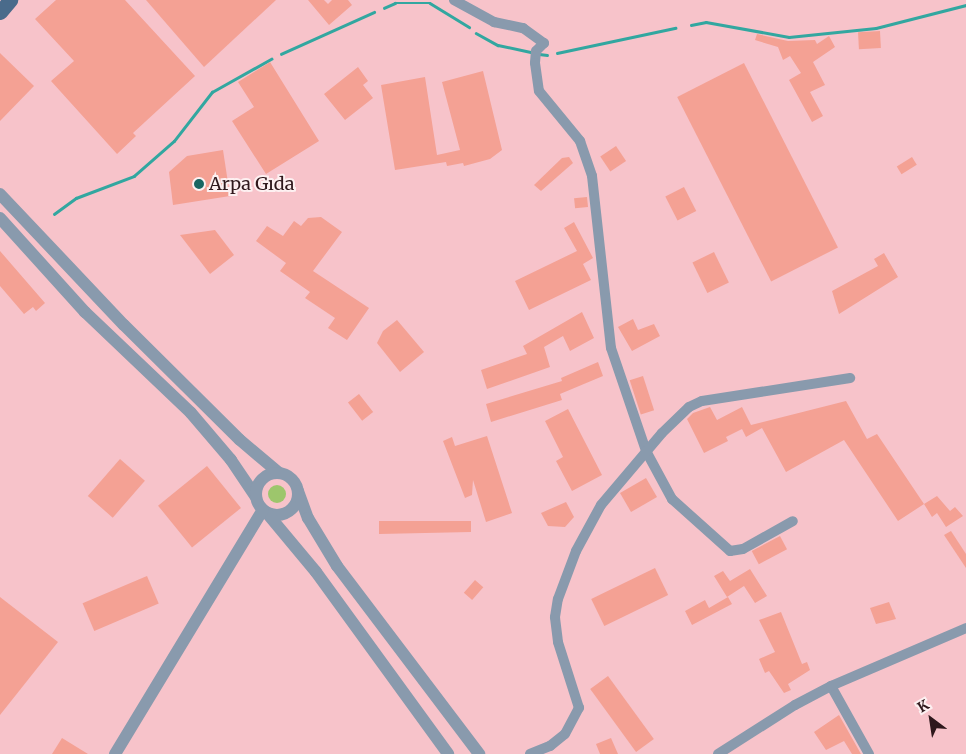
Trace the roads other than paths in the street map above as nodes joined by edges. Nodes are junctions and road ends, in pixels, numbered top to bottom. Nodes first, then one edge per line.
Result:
1 (10, 0) edge
2 (454, 0) edge
3 (0, 12) edge
4 (0, 194) edge
5 (0, 218) edge
6 (850, 378) dead end
7 (646, 451) junction
8 (279, 474) junction
9 (298, 491) junction
10 (256, 497) junction
11 (265, 511) junction
12 (794, 521) dead end
13 (966, 628) edge
14 (831, 686) junction
15 (533, 753) edge
16 (115, 754) edge
17 (448, 754) edge
18 (479, 754) edge
19 (718, 754) edge
20 (869, 754) edge

1 - 3 main road
2 - 7 street
4 - 8 street
5 - 10 street
6 - 7 street
7 - 12 street
7 - 15 street
8 - 9 street
8 - 10 street
9 - 11 street
9 - 18 street
10 - 11 street
11 - 16 street
11 - 17 street
13 - 14 street
14 - 19 street
14 - 20 street

